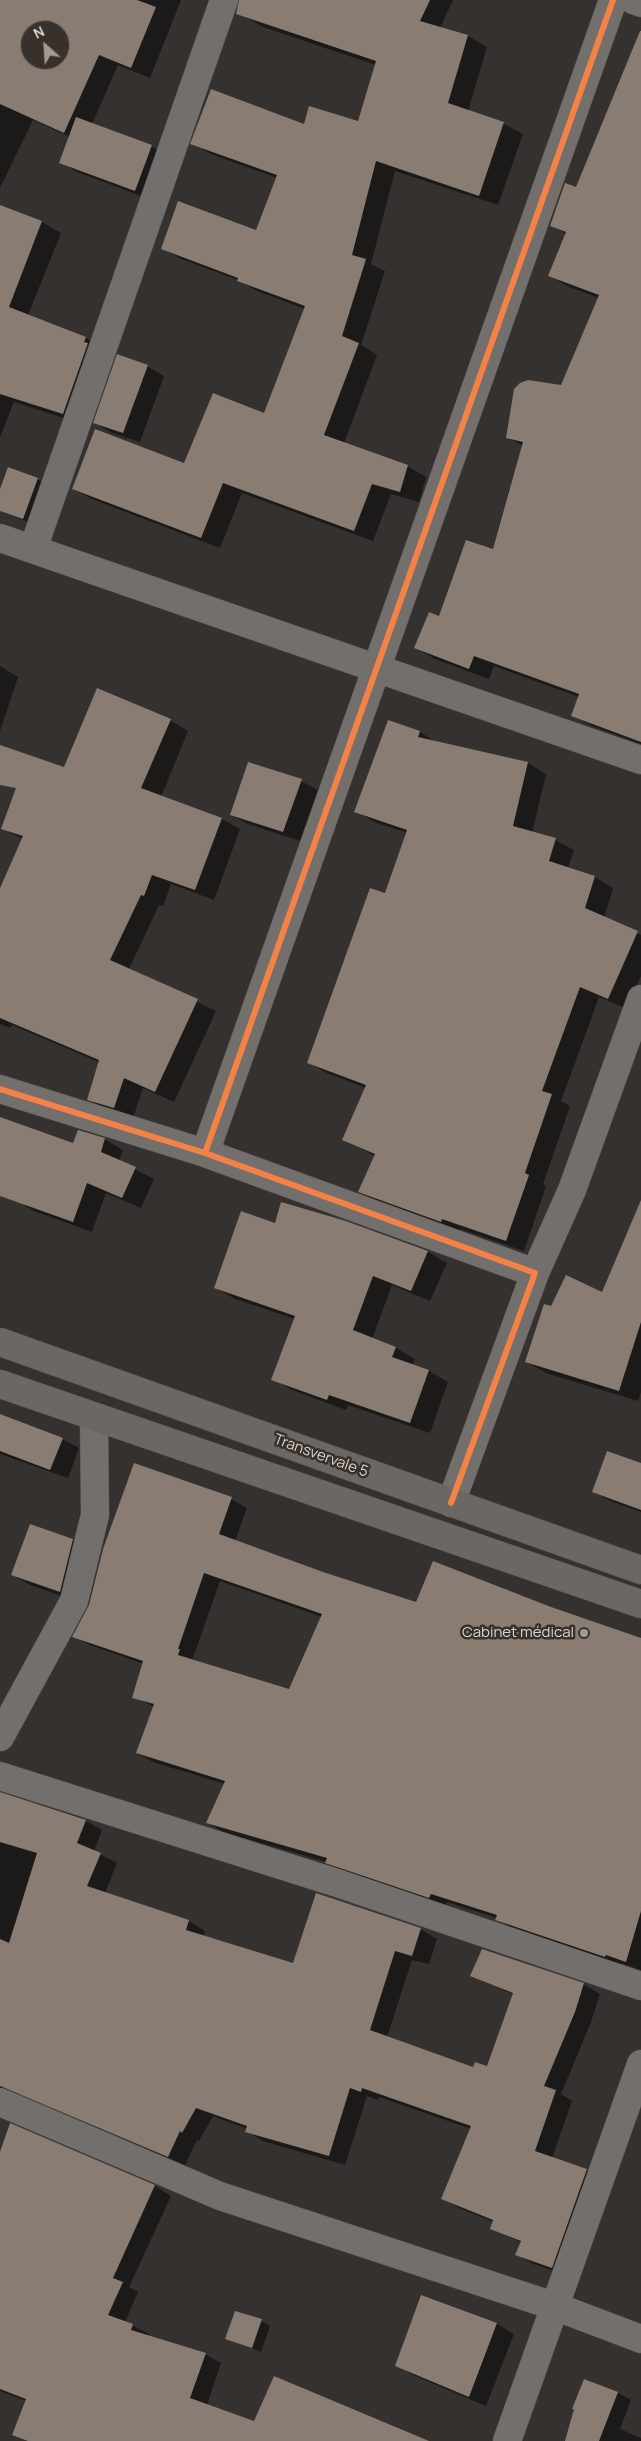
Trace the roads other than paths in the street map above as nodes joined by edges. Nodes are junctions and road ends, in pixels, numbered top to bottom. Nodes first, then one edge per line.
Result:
1 (224, 0) edge
2 (614, 0) edge
3 (633, 0) edge
4 (641, 3) edge
5 (0, 538) edge
6 (32, 549) junction
7 (376, 668) junction
8 (641, 760) edge
9 (641, 999) edge
10 (0, 1089) edge
11 (205, 1152) junction
12 (535, 1273) junction
13 (0, 1342) edge
14 (0, 1384) edge
15 (94, 1417) junction
16 (451, 1502) junction
17 (641, 1570) edge
18 (641, 1604) edge
19 (0, 1737) edge
20 (0, 1776) edge
21 (641, 1986) edge
22 (641, 2064) edge
23 (0, 2102) edge
24 (554, 2306) junction
25 (641, 2339) edge
26 (507, 2441) edge

1 - 6 street
2 - 7 street
3 - 4 street
5 - 6 street
6 - 7 street
7 - 8 street
7 - 11 street
9 - 12 street
10 - 11 street
11 - 12 street
12 - 16 street
13 - 16 main road, Transvervale 5
14 - 15 main road
15 - 18 main road
15 - 19 street
16 - 17 main road, Transvervale 5
20 - 21 street
22 - 24 street
23 - 24 street
24 - 25 street
24 - 26 street

